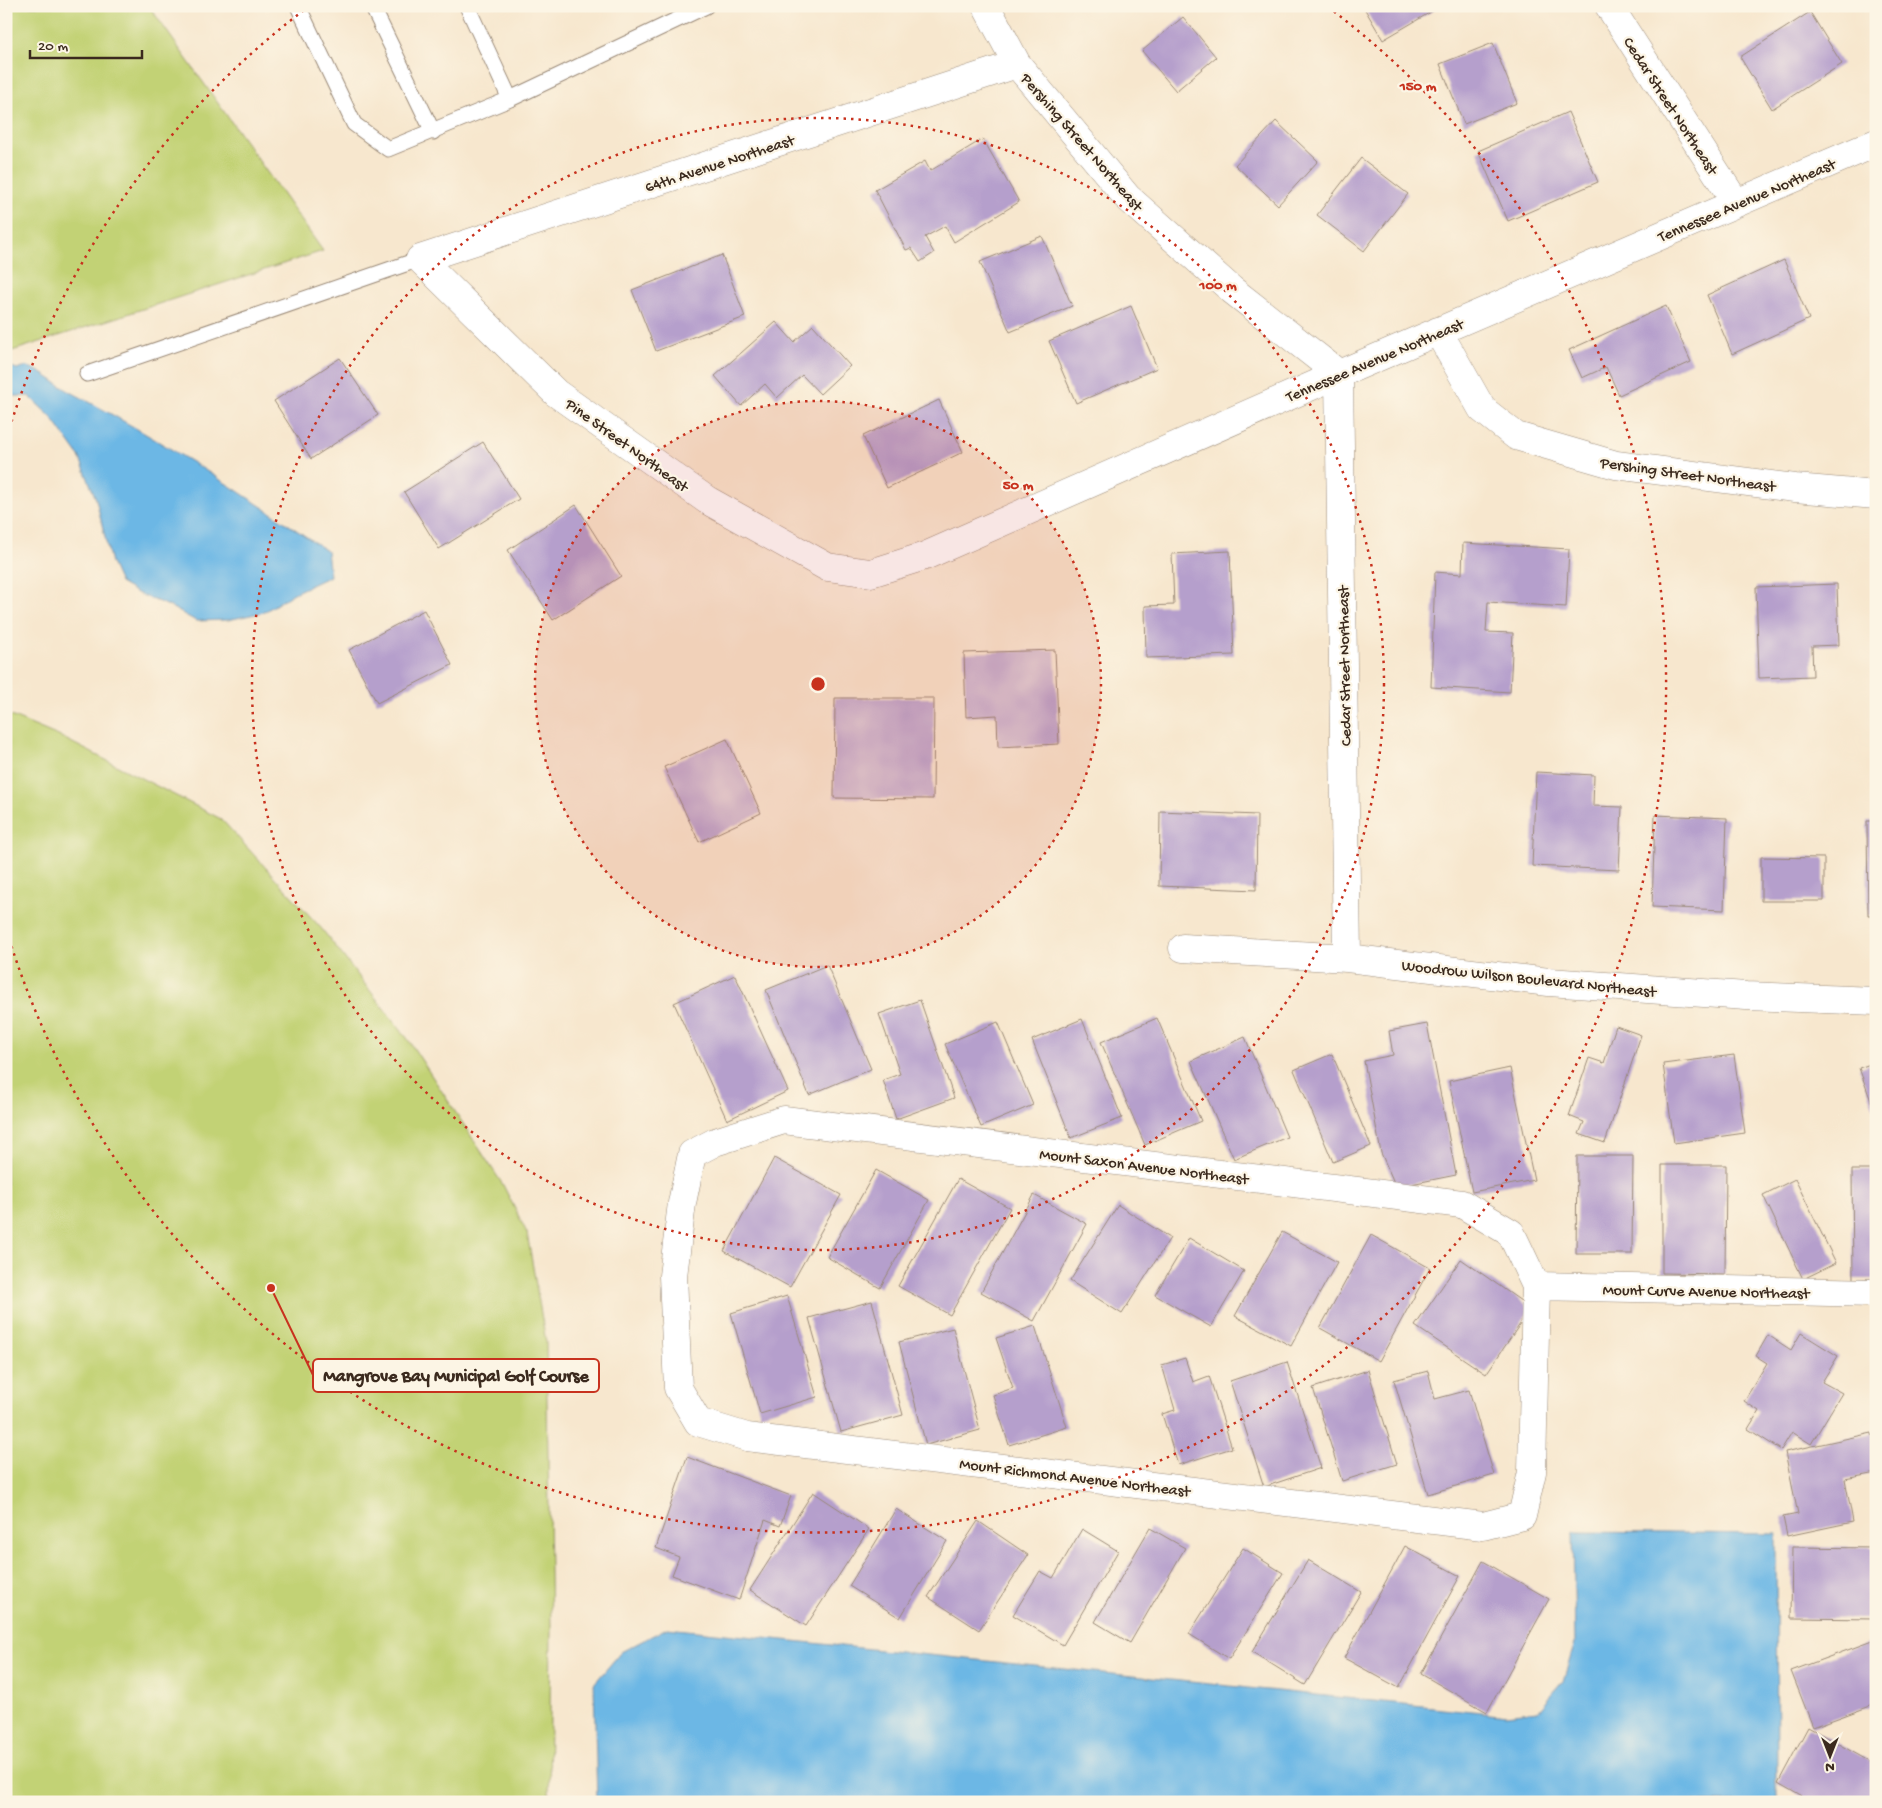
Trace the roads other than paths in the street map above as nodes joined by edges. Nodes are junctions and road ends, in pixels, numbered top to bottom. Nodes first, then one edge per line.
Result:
1 (298, 6) edge
2 (372, 6) edge
3 (467, 6) edge
4 (706, 6) edge
5 (986, 6) edge
6 (1608, 6) edge
7 (1017, 64) junction
8 (510, 99) junction
9 (433, 132) junction
10 (1876, 142) edge
11 (1736, 203) junction
12 (420, 259) junction
13 (1438, 331) junction
14 (87, 374) dead end
15 (1338, 374) junction
16 (1876, 495) edge
17 (871, 573) joint
18 (1182, 948) dead end
19 (1348, 958) junction
20 (1876, 1000) edge
21 (715, 1142) joint
22 (1536, 1286) junction
23 (1876, 1293) edge

1 - 9 lane
2 - 9 lane
3 - 8 lane
4 - 8 lane
5 - 7 street, Pershing Street Northeast
6 - 11 street, Cedar Street Northeast
7 - 12 street, 64th Avenue Northeast
7 - 15 street, Pershing Street Northeast
8 - 9 lane
10 - 11 street, Tennessee Avenue Northeast
11 - 13 street, Tennessee Avenue Northeast
12 - 14 lane
12 - 17 street, Pine Street Northeast
13 - 15 street, Tennessee Avenue Northeast
13 - 16 street, Pershing Street Northeast
15 - 17 street, Tennessee Avenue Northeast
15 - 19 street, Cedar Street Northeast
18 - 19 street, Woodrow Wilson Boulevard Northeast
19 - 20 street, Woodrow Wilson Boulevard Northeast
21 - 22 street, Mount Saxon Avenue Northeast
21 - 22 street, Mount Richmond Avenue Northeast
22 - 23 street, Mount Curve Avenue Northeast

